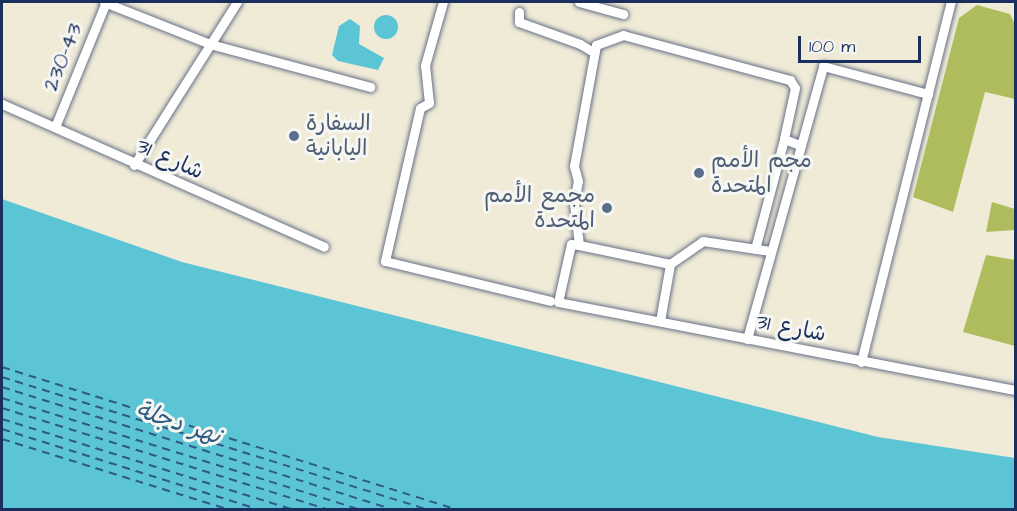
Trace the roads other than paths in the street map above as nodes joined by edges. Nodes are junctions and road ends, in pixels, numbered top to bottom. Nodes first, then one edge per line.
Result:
1 (105, 2) edge
2 (237, 2) edge
3 (443, 2) edge
4 (579, 2) edge
5 (951, 2) edge
6 (519, 12) dead end
7 (623, 14) dead end
8 (210, 44) junction
9 (595, 53) junction
10 (370, 87) dead end
11 (928, 94) junction
12 (2, 104) edge
13 (55, 127) junction
14 (784, 139) junction
15 (800, 145) junction
16 (134, 165) junction
17 (579, 245) junction
18 (324, 247) dead end
19 (755, 249) junction
20 (770, 252) junction
21 (670, 264) junction
22 (554, 302) junction
23 (660, 321) junction
24 (747, 339) junction
25 (861, 362) junction
26 (1016, 390) edge

1 - 8 street
1 - 13 street, 230-43
2 - 8 street
3 - 22 street, شارع 31
4 - 7 street
5 - 11 street
6 - 9 street
8 - 10 street
8 - 16 street
9 - 14 street
9 - 17 street
11 - 15 street
11 - 25 street
12 - 13 street, شارع 31
13 - 16 street, شارع 31
14 - 15 street
14 - 19 street
15 - 20 street
16 - 18 street, شارع 31
17 - 21 street
17 - 22 street
19 - 20 street
19 - 21 street
20 - 24 street
21 - 23 street
22 - 23 street, شارع 31
23 - 24 street, شارع 31
24 - 25 street, شارع 31
25 - 26 street, شارع 31

